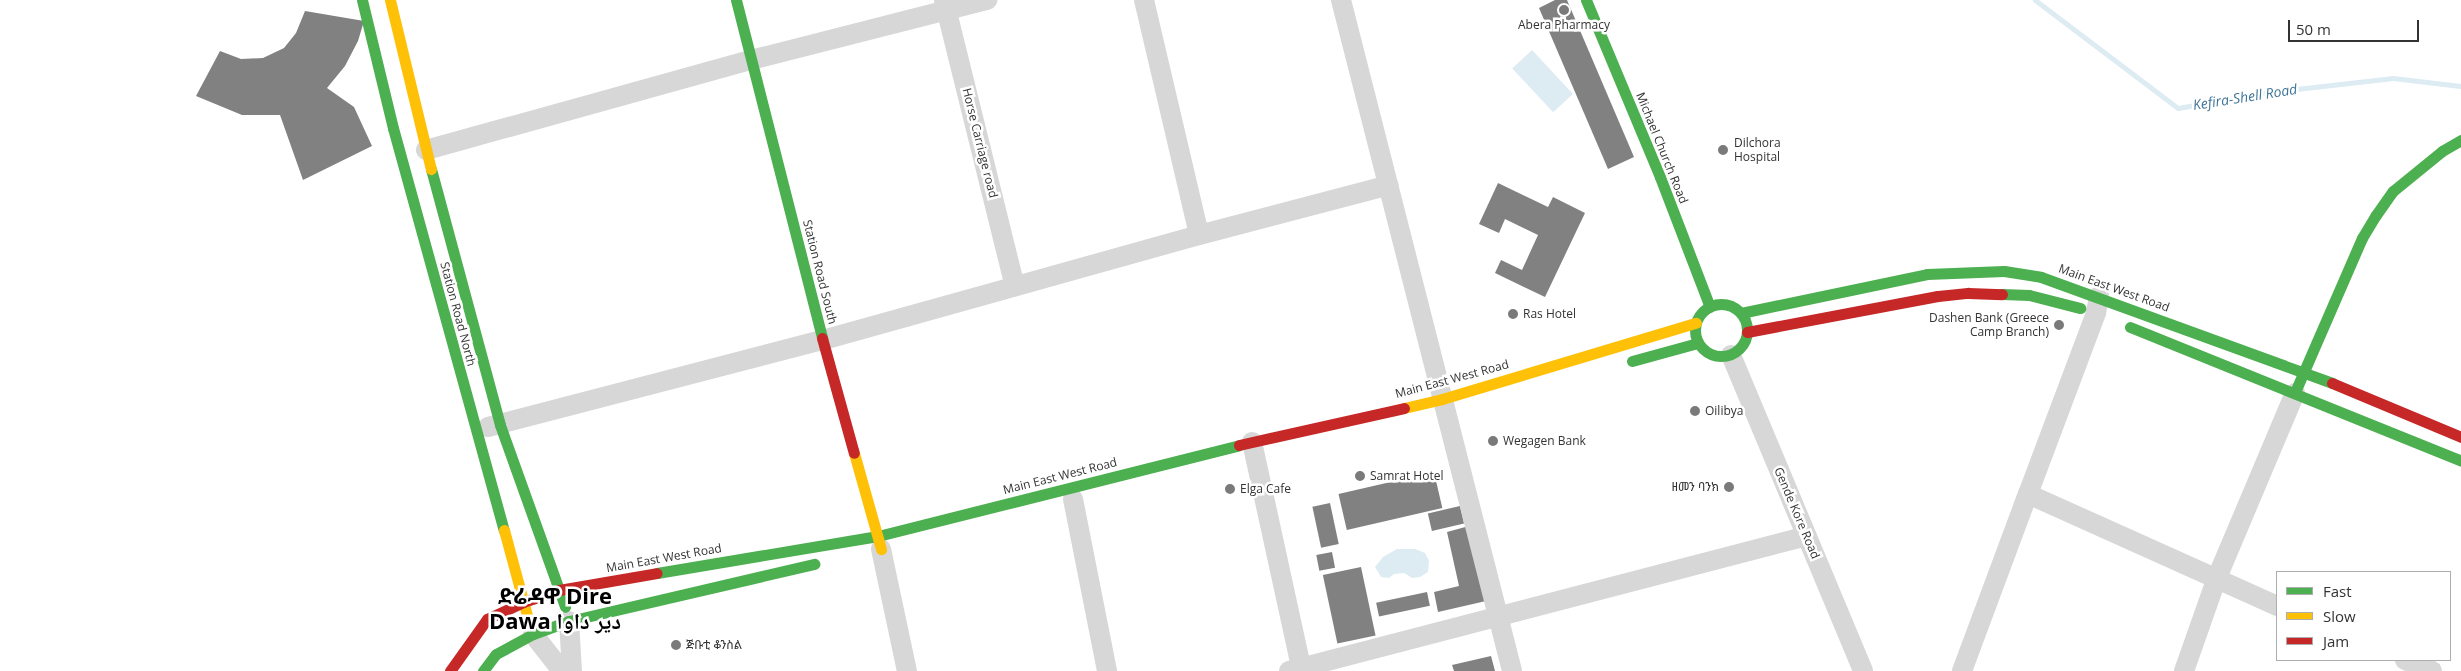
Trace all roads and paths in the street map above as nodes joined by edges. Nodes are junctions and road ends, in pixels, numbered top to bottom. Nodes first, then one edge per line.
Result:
1 (362, 0) edge
2 (390, 0) edge
3 (736, 0) edge
4 (987, 0) edge
5 (1144, 0) edge
6 (1341, 0) edge
7 (1586, 0) edge
8 (946, 6) edge
9 (751, 60) junction
10 (2461, 140) edge
11 (426, 150) junction
12 (1388, 186) junction
13 (1199, 234) junction
14 (1015, 286) junction
15 (1831, 294) junction
16 (1710, 307) junction
17 (2100, 308) junction
18 (1741, 313) junction
19 (1834, 315) junction
20 (1696, 323) junction
21 (2122, 324) dead end
22 (1747, 332) junction
23 (2201, 334) junction
24 (823, 340) junction
25 (1698, 343) junction
26 (2194, 353) junction
27 (1731, 355) junction
28 (1623, 363) dead end
29 (2304, 371) junction
30 (2295, 394) junction
31 (1447, 406) junction
32 (500, 425) junction
33 (1379, 426) dead end
34 (476, 430) junction
35 (2461, 437) edge
36 (1255, 452) junction
37 (2461, 461) edge
38 (1121, 487) dead end
39 (2028, 494) junction
40 (1073, 499) junction
41 (1015, 514) dead end
42 (1808, 536) junction
43 (881, 546) junction
44 (825, 562) dead end
45 (2216, 580) junction
46 (559, 590) junction
47 (523, 602) junction
48 (2276, 606) edge
49 (1498, 616) junction
50 (569, 621) junction
51 (533, 634) junction
52 (2407, 661) edge
53 (1297, 670) edge
54 (450, 671) edge
55 (483, 671) edge
56 (562, 671) edge
57 (572, 671) edge
58 (907, 671) edge
59 (1107, 671) edge
60 (1512, 671) edge
61 (1863, 671) edge
62 (1962, 671) edge
63 (2184, 671) edge
64 (2432, 671) edge

1 - 34 main road, Station Road North
2 - 11 main road, Station Road North
3 - 9 main road, Station Road South
4 - 8 street
5 - 13 street
6 - 12 street
7 - 16 main road, Michael Church Road
8 - 9 street
8 - 14 street, Horse Carriage road
9 - 11 street
9 - 24 main road, Station Road South
10 - 29 main road
11 - 32 main road, Station Road North
12 - 13 street
12 - 31 street
13 - 14 street
14 - 24 street
15 - 17 main road, Main East West Road
15 - 18 main road, Main East West Road
15 - 19 main road
16 - 18 main road
16 - 20 main road
17 - 19 main road, Main East West Road
17 - 23 main road, Main East West Road
17 - 39 street
18 - 22 main road
19 - 22 main road, Main East West Road
20 - 25 main road
20 - 31 main road, Main East West Road
21 - 26 main road
22 - 27 main road
23 - 26 main road
23 - 29 main road, Main East West Road
24 - 32 street
24 - 43 main road, Station Road South
25 - 27 main road
25 - 28 main road
26 - 30 main road
27 - 42 street, Gende Kore Road
29 - 30 main road
29 - 35 main road, Main East West Road
30 - 37 main road
30 - 45 street
31 - 33 main road, Main East West Road
31 - 36 main road, Main East West Road
31 - 49 street
32 - 34 street
32 - 46 main road, Station Road North
34 - 47 main road, Station Road North
36 - 43 main road, Main East West Road
36 - 53 street
38 - 40 main road, Main East West Road
39 - 45 street
39 - 62 street
40 - 41 main road, Main East West Road
40 - 59 street
42 - 49 street
42 - 61 street, Gende Kore Road
43 - 46 main road, Main East West Road
43 - 58 street
44 - 50 main road
45 - 48 street
45 - 63 street
46 - 47 main road, Main East West Road
46 - 50 main road, Station Road North
47 - 51 main road, Station Road North
47 - 54 main road, Main East West Road
49 - 53 street
49 - 60 street
50 - 51 main road
50 - 57 street
51 - 55 main road
51 - 56 street
52 - 64 street

